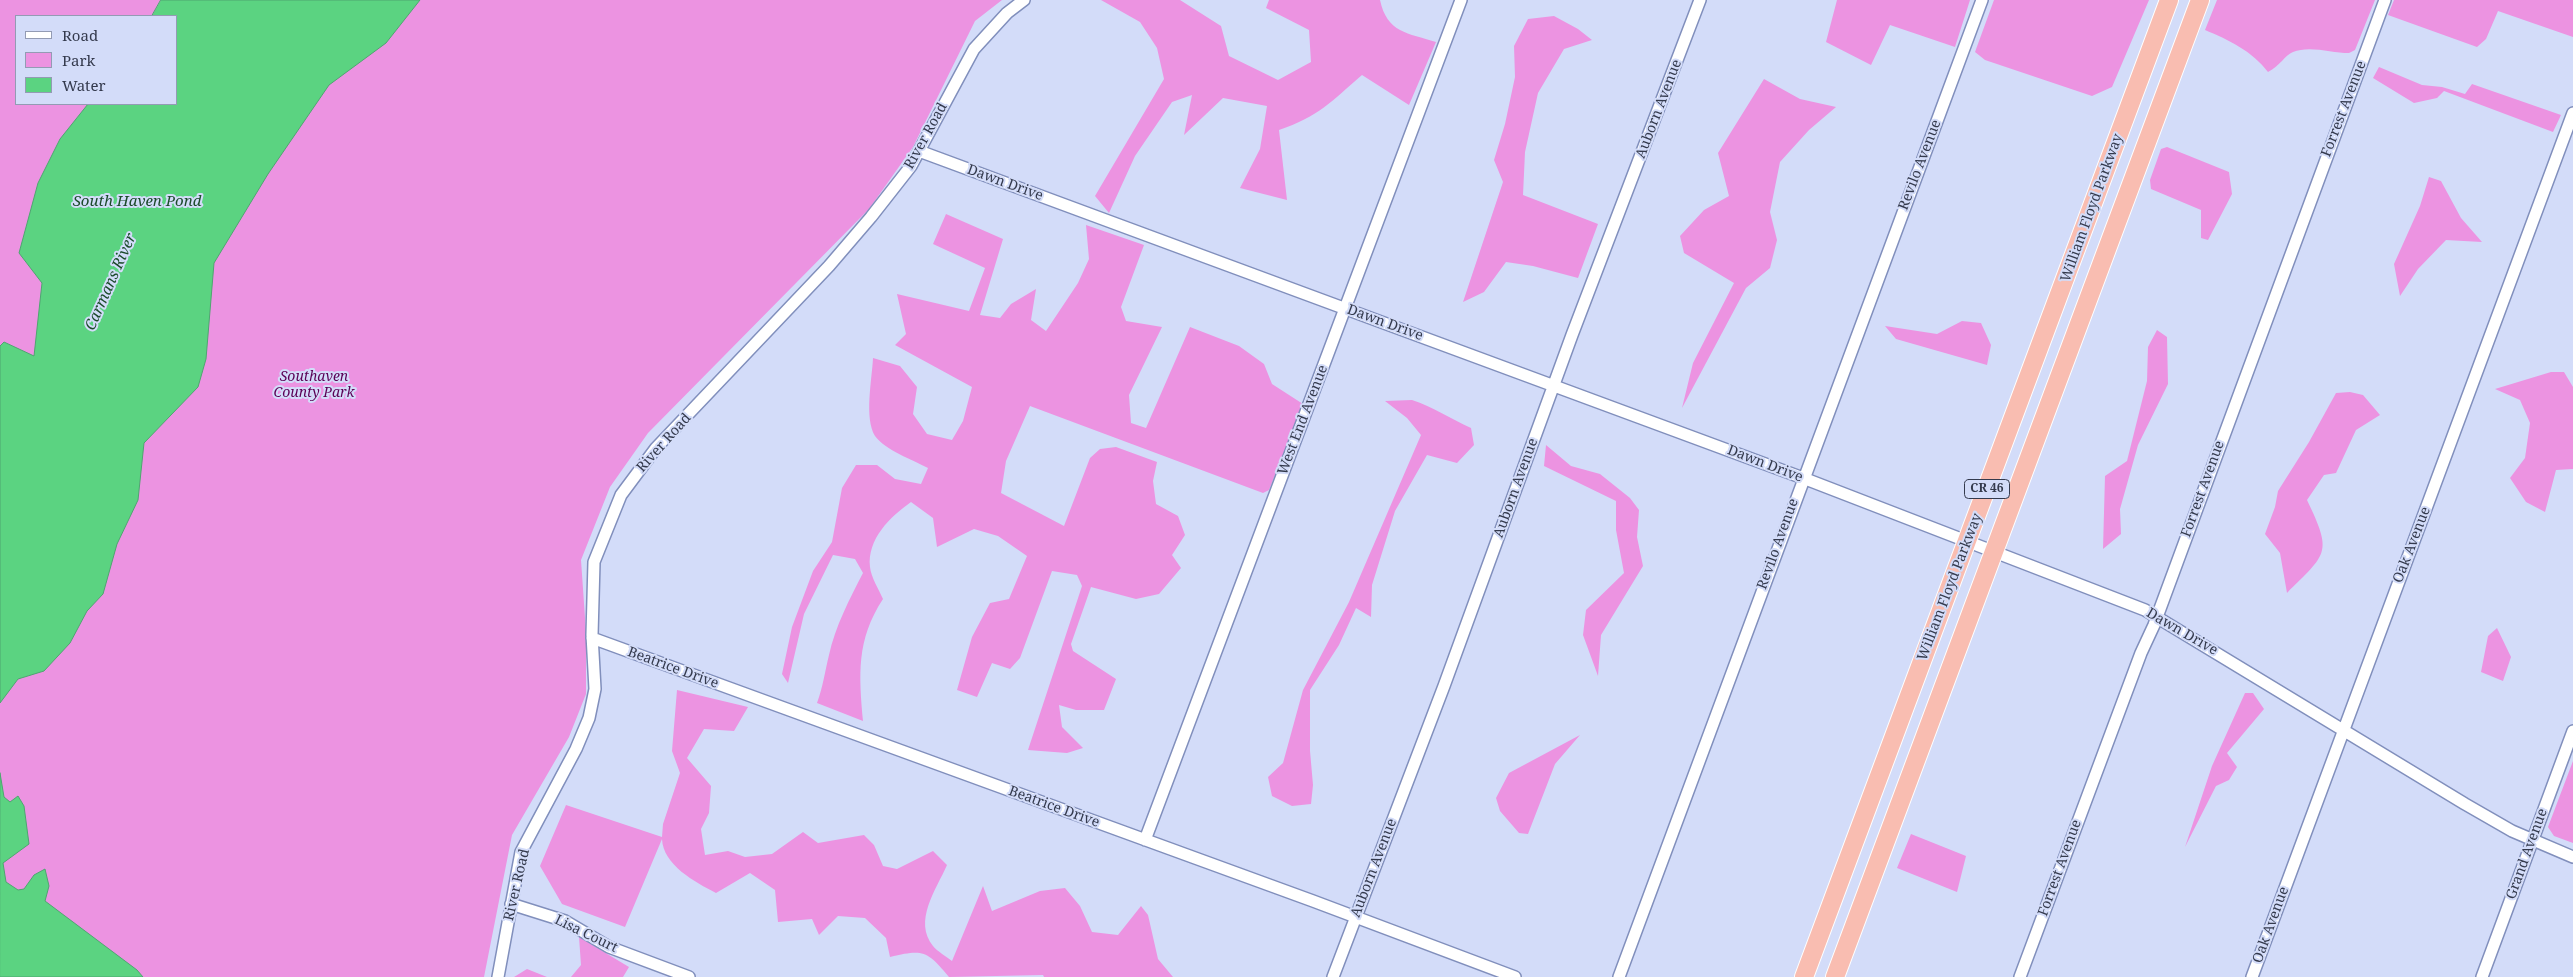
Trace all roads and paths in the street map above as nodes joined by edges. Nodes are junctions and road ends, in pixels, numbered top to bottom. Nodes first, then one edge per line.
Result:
1 (1024, 0) edge
2 (1461, 0) edge
3 (1700, 0) edge
4 (1982, 0) edge
5 (2169, 0) edge
6 (2200, 0) edge
7 (2385, 0) edge
8 (2573, 113) edge
9 (919, 151) junction
10 (1346, 308) junction
11 (1554, 385) junction
12 (1802, 478) junction
13 (1966, 543) junction
14 (1994, 553) junction
15 (2156, 615) junction
16 (592, 638) junction
17 (2346, 730) junction
18 (2573, 731) edge
19 (1145, 840) junction
20 (2533, 840) junction
21 (2573, 858) edge
22 (511, 904) junction
23 (1355, 917) junction
24 (498, 977) edge
25 (689, 977) edge
26 (1333, 977) edge
27 (1514, 977) edge
28 (1619, 977) edge
29 (1804, 977) edge
30 (1836, 977) edge
31 (2020, 977) edge
32 (2252, 977) edge
33 (2482, 977) edge

1 - 9 street, River Road
2 - 10 street, West End Avenue
3 - 11 street, Auborn Avenue
4 - 12 street, Revilo Avenue
5 - 13 highway, William Floyd Parkway / CR 46
6 - 14 highway, William Floyd Parkway / CR 46
7 - 15 street, Forrest Avenue
8 - 17 street, Oak Avenue
9 - 10 street, Dawn Drive
9 - 16 street, River Road
10 - 11 street, Dawn Drive
10 - 19 street, West End Avenue
11 - 12 street, Dawn Drive
11 - 23 street, Auborn Avenue
12 - 13 street, Dawn Drive
12 - 28 street, Revilo Avenue
13 - 14 street, Dawn Drive
13 - 29 highway, William Floyd Parkway / CR 46
14 - 15 street, Dawn Drive
14 - 30 highway, William Floyd Parkway / CR 46
15 - 17 street, Dawn Drive
15 - 31 street, Forrest Avenue
16 - 19 street, Beatrice Drive
16 - 22 street, River Road
17 - 20 street, Dawn Drive
17 - 32 street, Oak Avenue
18 - 20 street, Grand Avenue
19 - 23 street, Beatrice Drive
20 - 21 street, Dawn Drive
20 - 33 street, Grand Avenue
22 - 24 street, River Road
22 - 25 street, Lisa Court
23 - 26 street, Auborn Avenue
23 - 27 street, Beatrice Drive

